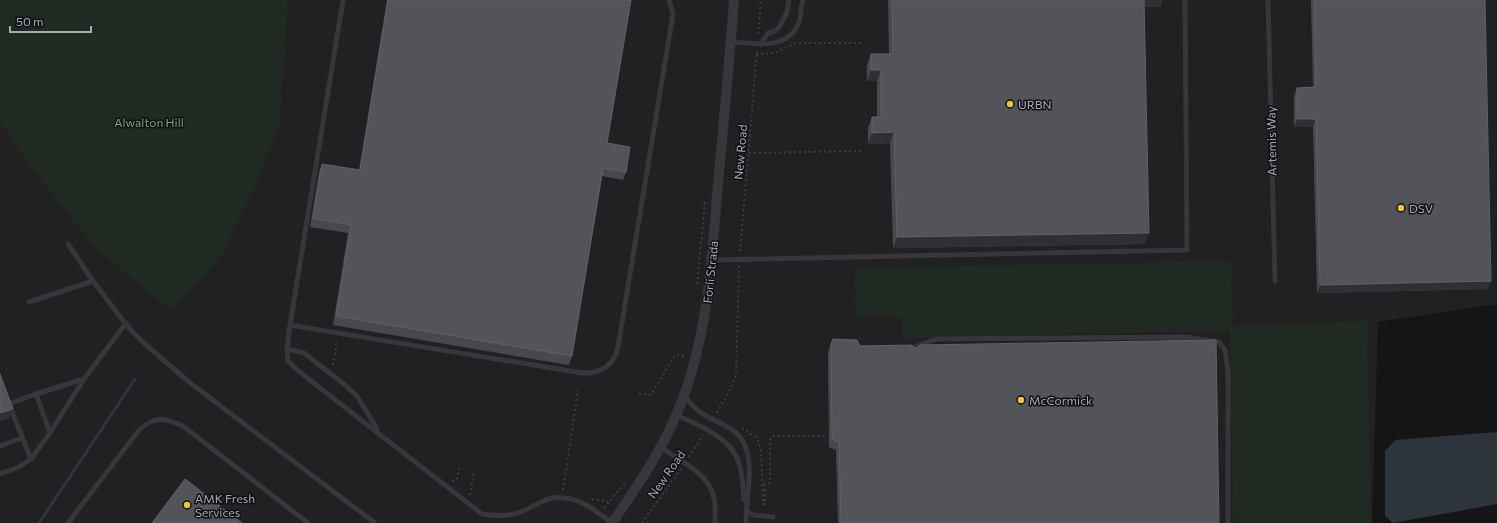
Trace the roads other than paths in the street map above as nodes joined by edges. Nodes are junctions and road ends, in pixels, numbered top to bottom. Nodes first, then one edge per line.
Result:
1 (343, 0) edge
2 (669, 0) edge
3 (734, 0) edge
4 (789, 0) edge
5 (804, 0) edge
6 (1185, 0) edge
7 (1268, 0) edge
8 (730, 42) junction
9 (761, 44) junction
10 (68, 244) dead end
11 (712, 260) junction
12 (93, 281) junction
13 (1275, 281) dead end
14 (29, 302) dead end
15 (126, 324) junction
16 (290, 325) junction
17 (287, 349) junction
18 (913, 353) edge
19 (84, 380) junction
20 (36, 394) junction
21 (684, 395) junction
22 (676, 415) junction
23 (50, 433) junction
24 (377, 433) junction
25 (22, 438) junction
26 (0, 446) edge
27 (660, 446) junction
28 (31, 459) junction
29 (0, 474) edge
30 (746, 511) junction
31 (535, 514) dead end
32 (773, 517) dead end
33 (500, 522) dead end
34 (68, 523) edge
35 (308, 523) edge
36 (375, 523) edge
37 (612, 523) edge
38 (715, 523) edge
39 (746, 523) edge
40 (1228, 523) edge

1 - 16 lane
2 - 16 lane
3 - 8 street, Forli Strada
4 - 9 lane
5 - 9 lane
6 - 11 lane
7 - 13 lane, Artemis Way
8 - 9 lane
8 - 11 street, Forli Strada
10 - 12 lane
11 - 21 street, Forli Strada
12 - 14 lane
12 - 15 lane
15 - 19 lane
15 - 36 lane
16 - 17 lane
17 - 24 lane
17 - 24 lane
18 - 40 lane
19 - 20 lane
19 - 23 lane
20 - 23 lane
20 - 25 lane
21 - 22 street, Forli Strada
21 - 30 lane
22 - 27 street, Forli Strada
22 - 30 lane
23 - 28 lane
24 - 33 lane
25 - 26 lane
25 - 28 lane
27 - 37 street, Forli Strada
27 - 38 lane
28 - 29 lane
30 - 32 lane
30 - 39 lane
31 - 37 lane
34 - 35 lane

